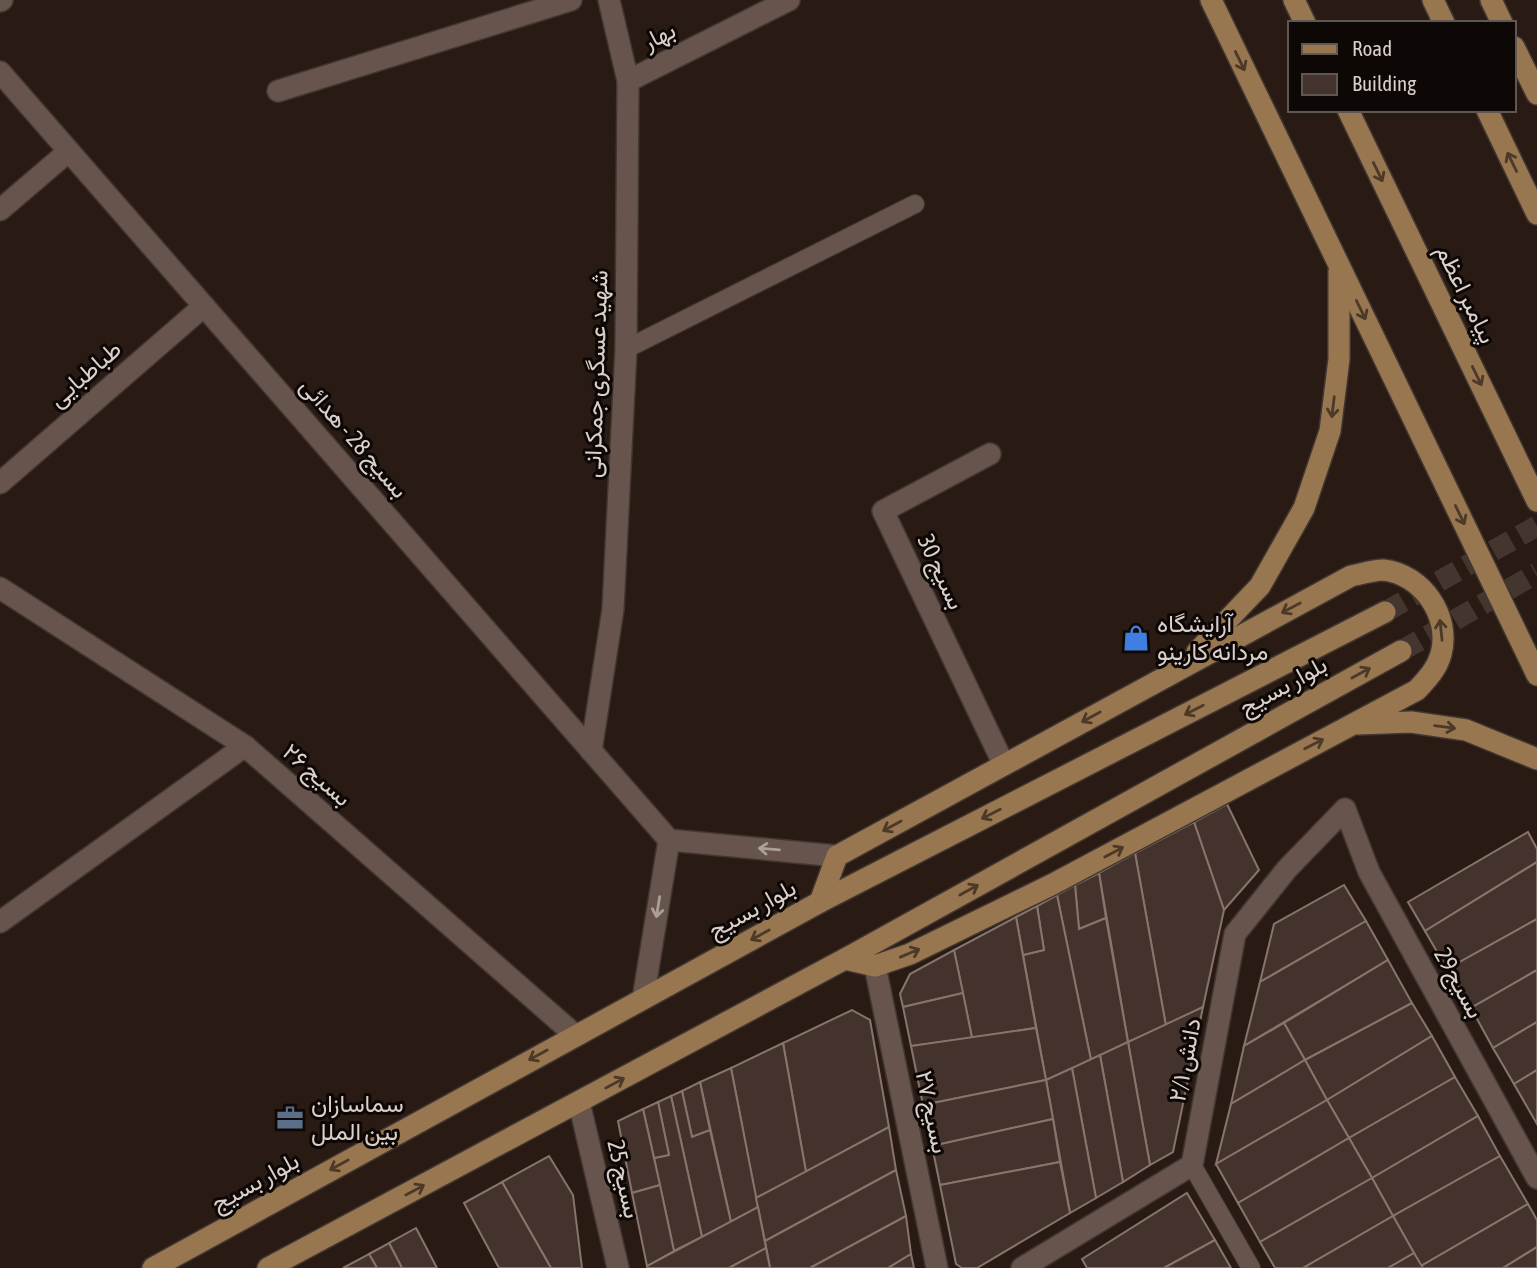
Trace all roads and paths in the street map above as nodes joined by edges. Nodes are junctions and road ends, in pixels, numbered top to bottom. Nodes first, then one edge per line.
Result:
1 (571, 0) edge
2 (609, 0) edge
3 (789, 0) edge
4 (1211, 0) edge
5 (1294, 0) edge
6 (1433, 0) edge
7 (1492, 0) edge
8 (1305, 21) edge
9 (1443, 21) edge
10 (1502, 21) edge
11 (1516, 51) edge
12 (0, 72) edge
13 (628, 81) junction
14 (278, 91) dead end
15 (1537, 94) edge
16 (1349, 112) edge
17 (1488, 112) edge
18 (69, 151) junction
19 (915, 204) dead end
20 (0, 210) edge
21 (1537, 214) edge
22 (1339, 265) junction
23 (204, 306) junction
24 (626, 349) junction
25 (990, 454) dead end
26 (0, 483) edge
27 (1537, 501) edge
28 (0, 588) edge
29 (1385, 612) tunnel mouth
30 (1401, 651) tunnel mouth
31 (1184, 667) junction
32 (1537, 675) edge
33 (1353, 724) junction
34 (245, 746) junction
35 (591, 751) junction
36 (1537, 759) edge
37 (1004, 765) junction
38 (1345, 809) joint
39 (668, 840) junction
40 (837, 856) junction
41 (820, 902) junction
42 (0, 922) edge
43 (845, 959) junction
44 (876, 966) junction
45 (643, 999) junction
46 (575, 1035) junction
47 (579, 1102) junction
48 (1192, 1166) junction
49 (1537, 1178) edge
50 (153, 1268) edge
51 (268, 1268) edge
52 (618, 1268) edge
53 (937, 1268) edge
54 (1022, 1268) edge
55 (1251, 1268) edge

1 - 14 street
2 - 13 street, شهید عسگری جمکرانی
3 - 13 street, بهار
4 -> 22 main road
5 - 8 main road
6 - 9 main road
7 - 10 main road
11 - 15 main road
12 - 18 street, بسیج 28 - هدائی
13 - 24 street, شهید عسگری جمکرانی
16 -> 27 main road, پیامبر اعظم
21 -> 17 main road
18 - 20 street
18 - 23 street, بسیج 28 - هدائی
19 - 24 lane
22 -> 31 main road
22 -> 32 main road
23 - 26 street, طباطبایی
23 - 35 street, بسیج 28 - هدائی
24 - 35 street, شهید عسگری جمکرانی
25 - 37 street, بسیج 30
28 - 34 street, بسیج ۲۶
29 -> 41 main road, بلوار بسیج
43 -> 30 main road, بلوار بسیج
33 -> 31 main road
31 -> 37 main road
33 -> 36 main road
44 -> 33 main road
34 - 42 street
34 - 46 street, بسیج ۲۶
35 - 39 street, بسیج 28 - هدائی
37 -> 40 main road
38 - 48 street, دانش ۲/۱
38 - 49 street, بسیج29
40 -> 39 street
39 -> 45 street
40 - 41 main road
41 -> 45 main road, بلوار بسیج
43 - 44 main road
47 -> 43 main road, بلوار بسیج
44 - 53 street, بسیج ۲۷
45 - 46 main road, بلوار بسیج
46 -> 50 main road, بلوار بسیج
51 -> 47 main road, بلوار بسیج
47 - 52 street, بسیج 25
48 - 54 street
48 - 55 lane

